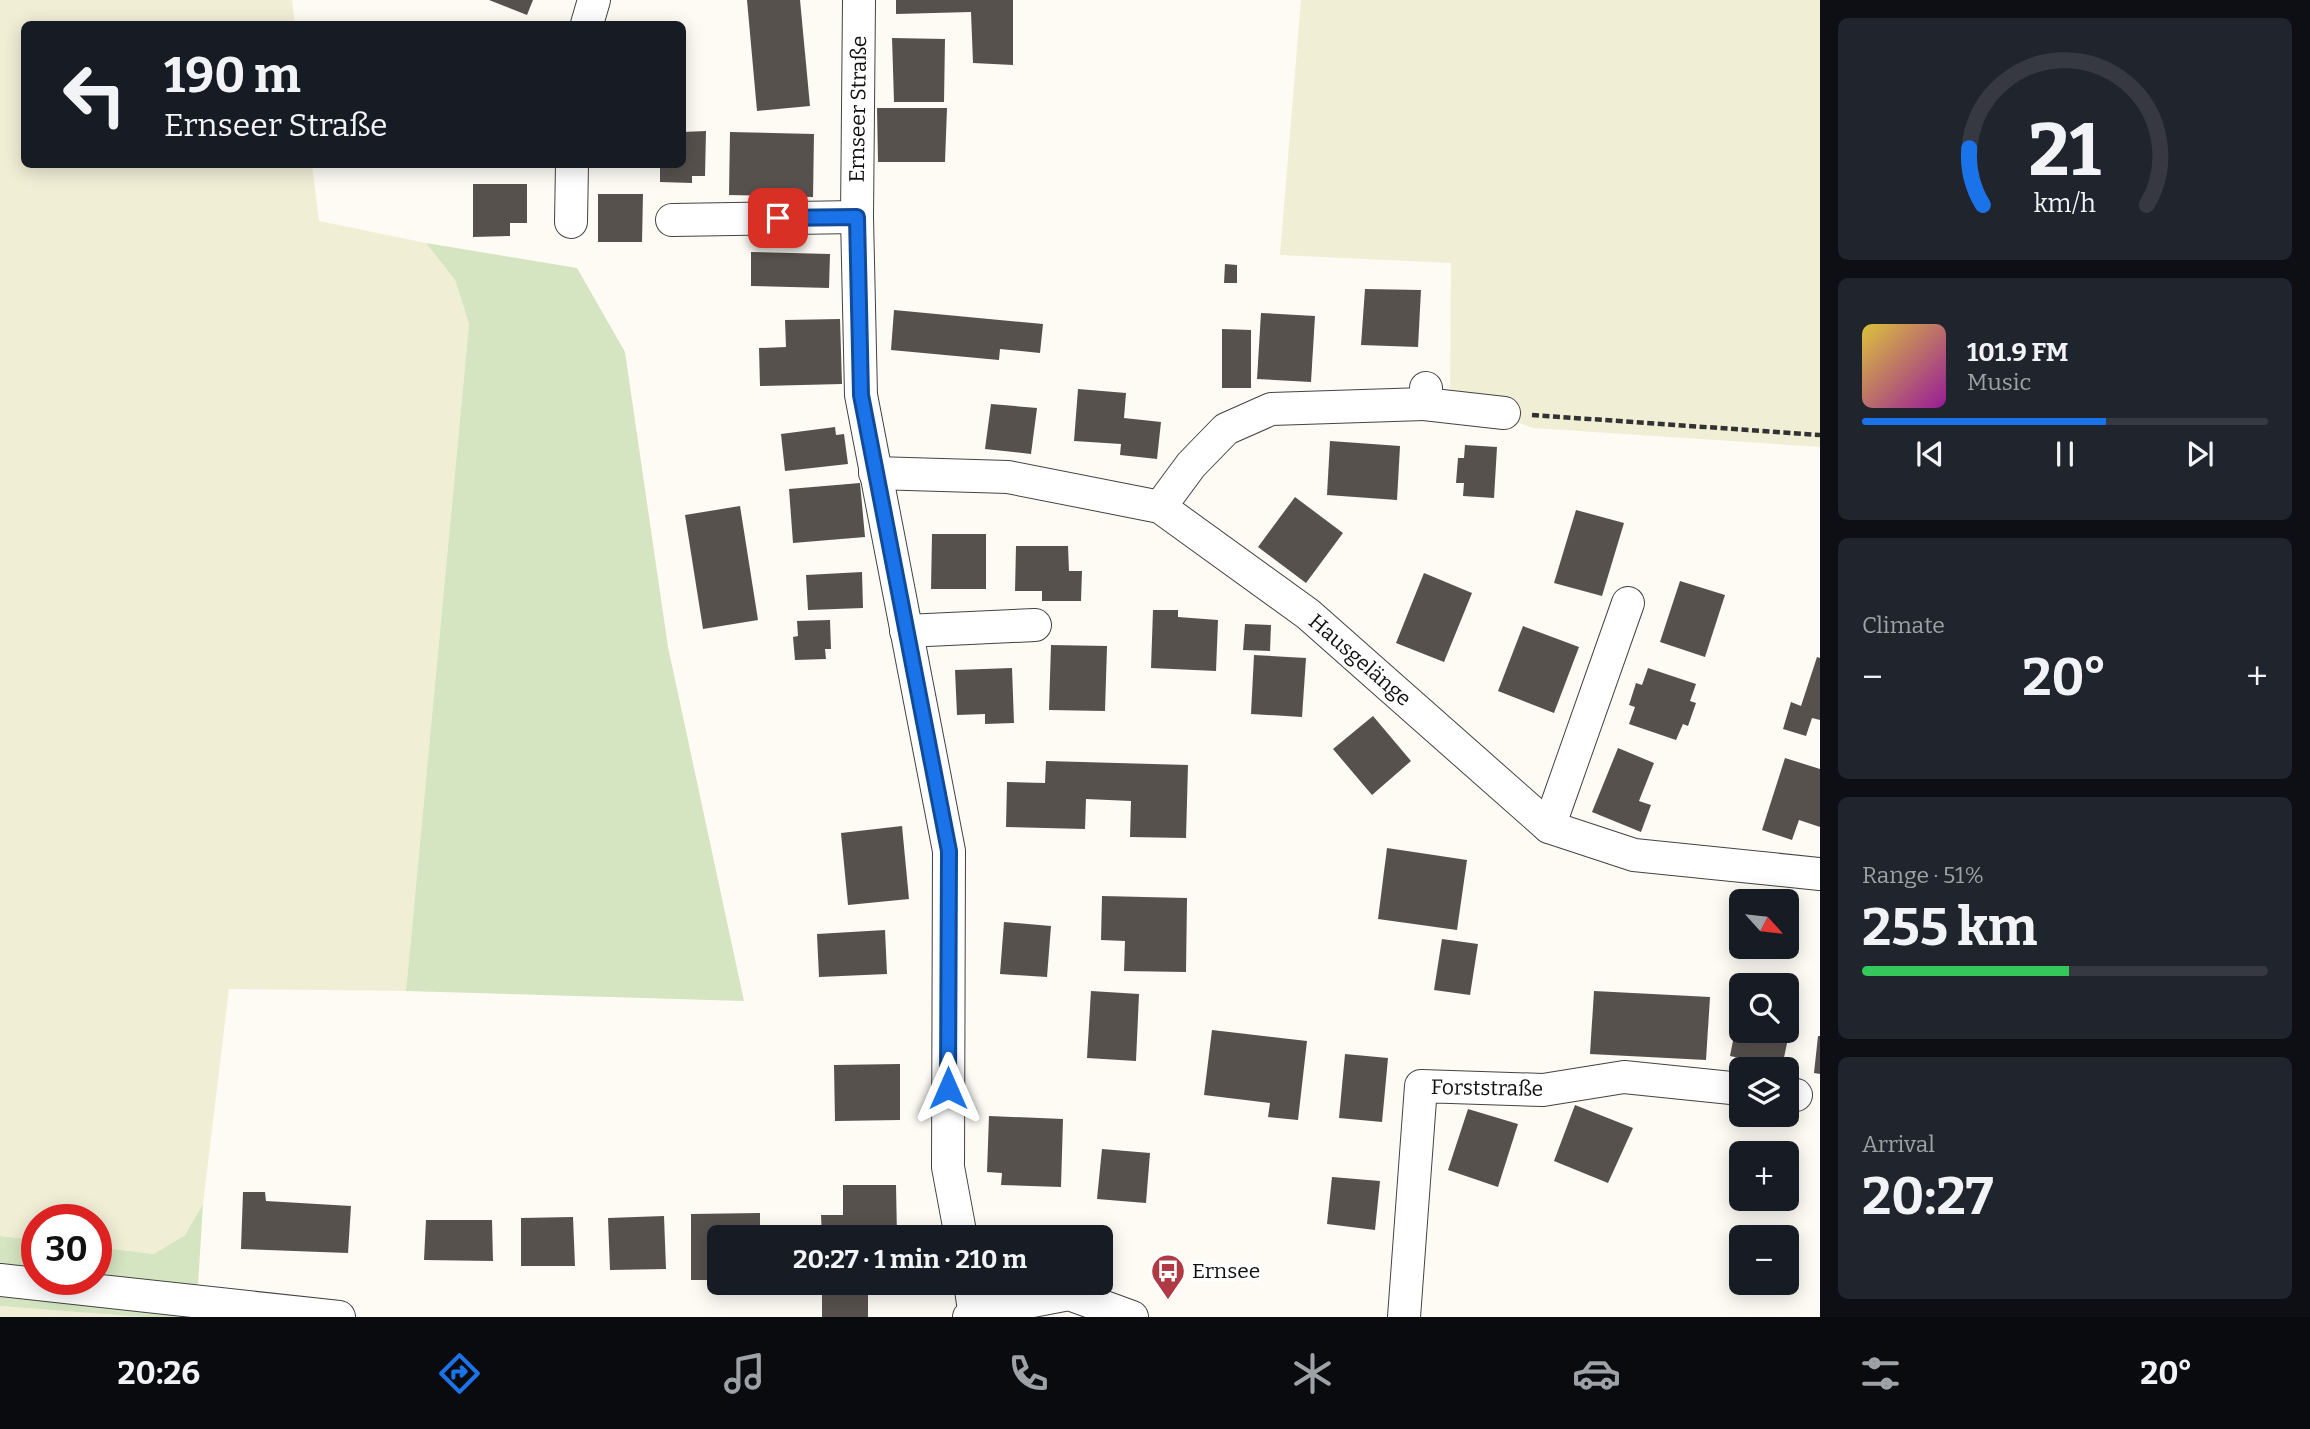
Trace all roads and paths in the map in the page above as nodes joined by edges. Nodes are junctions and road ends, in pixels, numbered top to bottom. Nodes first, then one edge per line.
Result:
1 (594, 0) edge
2 (859, 0) edge
3 (588, 21) edge
4 (572, 168) edge
5 (857, 217) junction
6 (672, 220) dead end
7 (571, 222) dead end
8 (1504, 413) joint
9 (1820, 435) edge
10 (875, 473) junction
11 (1160, 507) junction
12 (1628, 603) dead end
13 (1035, 625) dead end
14 (906, 631) junction
15 (1549, 827) junction
16 (1820, 874) edge
17 (1729, 1088) edge
18 (959, 1225) edge
19 (0, 1280) edge
20 (973, 1307) edge
21 (302, 1316) edge
22 (338, 1317) edge
23 (1132, 1317) edge
24 (1404, 1317) edge

1 - 3 street
2 - 5 street, Ernseer Straße
4 - 7 street
5 - 6 street
5 - 10 street, Ernseer Straße
8 - 9 path
8 - 11 street
10 - 11 street, Hausgelänge
10 - 14 street, Ernseer Straße
11 - 15 street, Hausgelänge
12 - 15 street
13 - 14 street
14 - 18 street, Ernseer Straße
15 - 16 street, Hausgelänge
17 - 24 street, Forststraße
19 - 21 street
20 - 23 street
21 - 22 street

